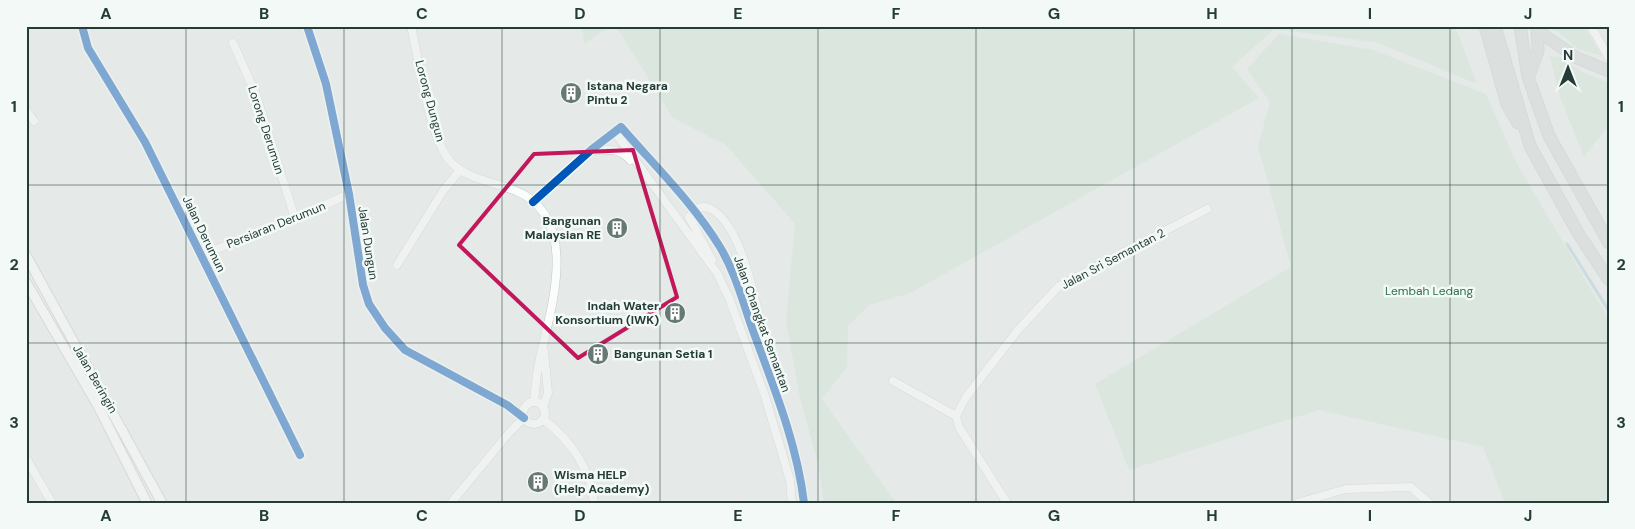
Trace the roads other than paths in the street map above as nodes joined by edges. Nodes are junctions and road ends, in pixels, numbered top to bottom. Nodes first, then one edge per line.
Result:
1 (82, 26) edge
2 (307, 26) edge
3 (411, 26) edge
4 (1485, 26) edge
5 (1495, 26) edge
6 (1520, 26) edge
7 (1591, 26) edge
8 (1538, 29) edge
9 (233, 43) dead end
10 (1609, 58) edge
11 (1609, 71) edge
12 (1528, 77) junction
13 (26, 110) edge
14 (34, 121) dead end
15 (618, 129) junction
16 (1530, 146) junction
17 (591, 150) junction
18 (460, 170) junction
19 (654, 187) junction
20 (349, 194) junction
21 (533, 202) junction
22 (1207, 209) dead end
23 (694, 210) junction
24 (294, 218) junction
25 (1597, 223) junction
26 (1609, 231) edge
27 (1609, 243) edge
28 (26, 255) edge
29 (202, 255) junction
30 (397, 265) dead end
31 (717, 273) junction
32 (1609, 280) edge
33 (26, 282) edge
34 (543, 347) junction
35 (76, 369) junction
36 (92, 372) junction
37 (893, 382) dead end
38 (86, 385) junction
39 (776, 395) junction
40 (534, 402) junction
41 (508, 405) junction
42 (526, 405) junction
43 (543, 407) junction
44 (956, 416) junction
45 (525, 418) junction
46 (543, 419) junction
47 (300, 455) dead end
48 (26, 458) edge
49 (52, 503) edge
50 (147, 503) edge
51 (162, 503) edge
52 (451, 503) edge
53 (594, 503) edge
54 (792, 503) edge
55 (804, 503) edge
56 (1007, 503) edge
57 (1297, 503) edge
58 (1429, 503) edge

1 - 29 street, Jalan Derumun
2 - 20 street, Jalan Dungun
3 - 18 street, Lorong Dungun
4 - 16 main road
5 - 16 main road
6 - 12 main road
7 - 10 street
8 - 11 main road
8 - 12 main road
9 - 24 street, Lorong Derumun
12 - 25 main road
13 - 14 street
15 - 17 street
15 - 19 street, Jalan Changkat Semantan
15 - 23 street, Jalan Changkat Semantan
16 - 32 main road
17 - 19 street, Jalan Changkat Semantan
17 - 21 street
18 - 21 street, Lorong Dungun
18 - 30 street
19 - 31 street, Jalan Changkat Semantan
20 - 24 street, Persiaran Derumun
20 - 41 street, Jalan Dungun
21 - 34 street, Lorong Dungun
22 - 44 street, Jalan Sri Semantan 2
23 - 31 street
23 - 39 street, Jalan Changkat Semantan
23 - 39 street
24 - 29 street, Persiaran Derumun
25 - 26 main road
25 - 27 main road
28 - 36 street, Jalan Beringin
29 - 47 street, Jalan Derumun
31 - 54 street, Jalan Changkat Semantan
33 - 35 street, Jalan Beringin
34 - 40 street, Lorong Dungun
34 - 43 street, Lorong Dungun
35 - 36 street
35 - 38 street, Jalan Beringin
36 - 38 street
36 - 51 street, Jalan Beringin
37 - 44 street
38 - 50 street, Jalan Beringin
39 - 55 street, Jalan Changkat Semantan
40 - 42 street
40 - 43 street
41 - 42 street, Jalan Dungun
41 - 45 street, Jalan Dungun
42 - 45 street
43 - 46 street
44 - 56 street
45 - 46 street
45 - 52 street
46 - 53 street
48 - 49 street
57 - 58 street

